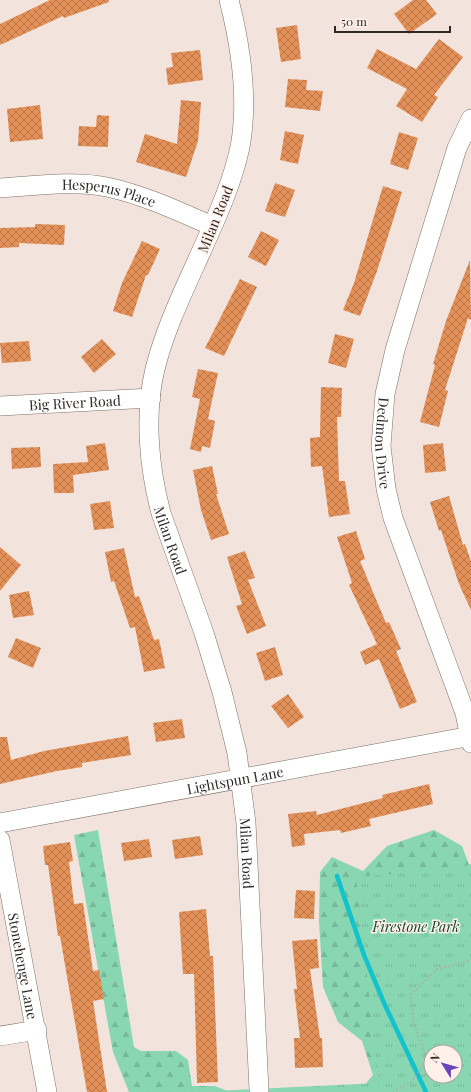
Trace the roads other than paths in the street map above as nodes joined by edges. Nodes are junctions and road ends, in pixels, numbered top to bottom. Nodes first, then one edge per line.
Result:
1 (229, 0) edge
2 (471, 119) edge
3 (0, 188) edge
4 (212, 226) junction
5 (151, 398) junction
6 (0, 406) edge
7 (471, 739) edge
8 (241, 780) junction
9 (0, 823) edge
10 (0, 840) edge
11 (37, 1030) junction
12 (0, 1036) edge
13 (259, 1090) dead end
14 (47, 1092) edge

1 - 4 street, Milan Road
2 - 7 street, Dedmon Drive
3 - 4 street, Hesperus Place
4 - 5 street, Milan Road
5 - 6 street, Big River Road
5 - 8 street, Milan Road
7 - 8 street, Lightspun Lane
8 - 9 street, Lightspun Lane
8 - 13 street, Milan Road
10 - 11 street, Stonehenge Lane
11 - 12 street
11 - 14 street, Stonehenge Lane

